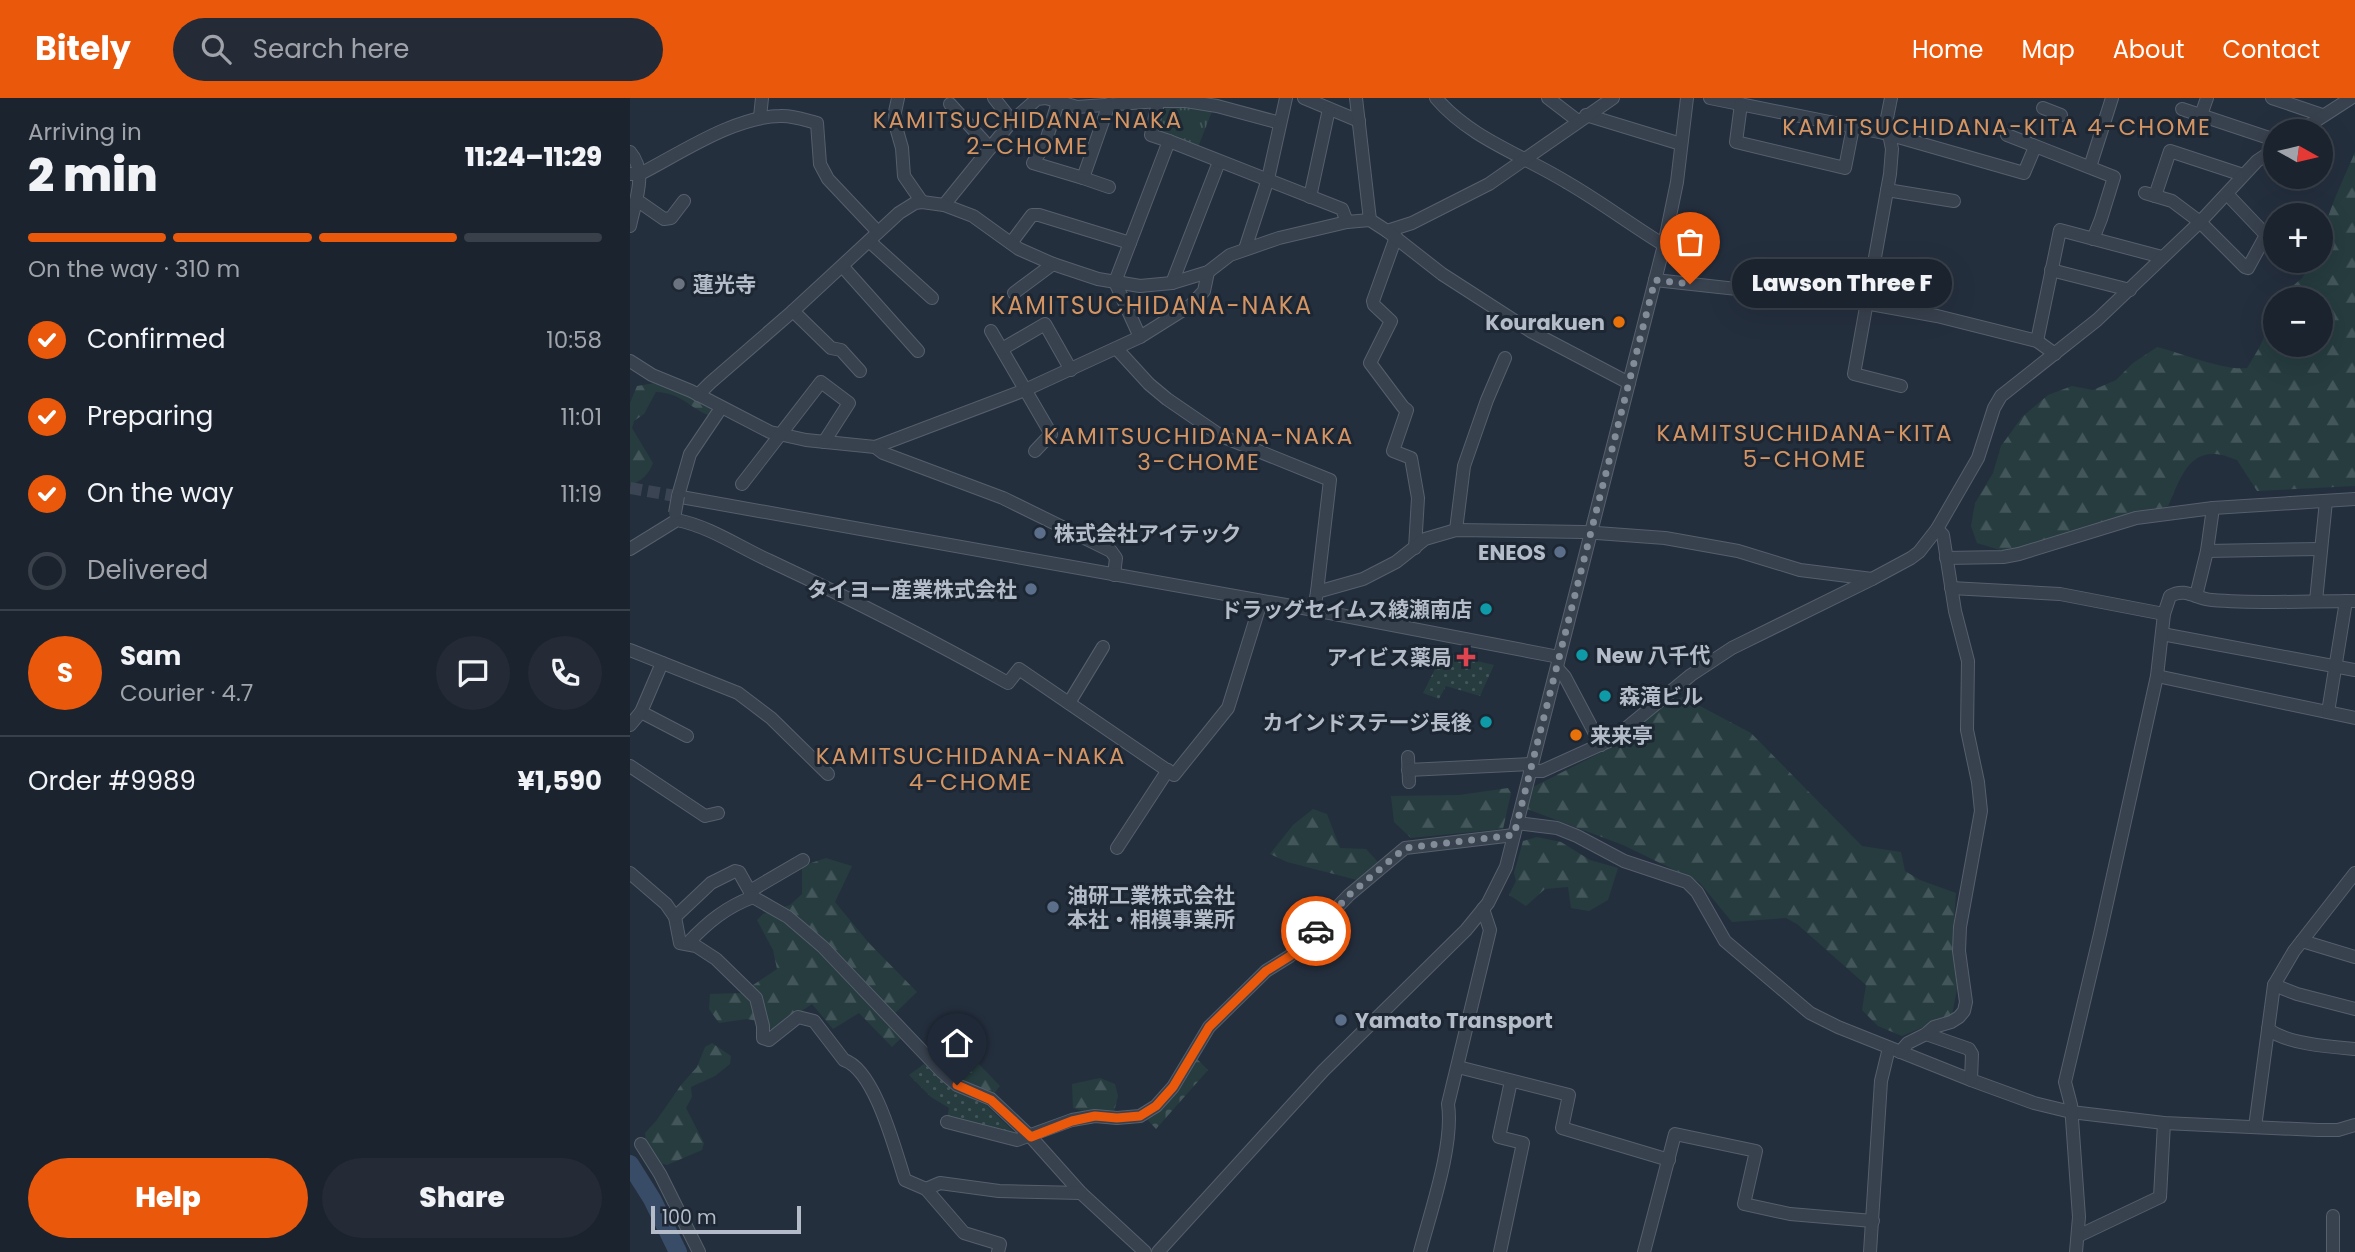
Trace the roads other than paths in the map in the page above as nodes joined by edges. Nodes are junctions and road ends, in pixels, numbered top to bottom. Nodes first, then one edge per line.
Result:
1 (762, 98) edge
2 (898, 98) edge
3 (994, 98) edge
4 (1286, 98) edge
5 (1304, 98) edge
6 (1356, 98) edge
7 (1436, 98) edge
8 (1548, 98) edge
9 (1613, 98) edge
10 (1687, 98) edge
11 (1710, 98) edge
12 (1891, 98) edge
13 (2056, 98) edge
14 (2112, 98) edge
15 (2207, 98) edge
16 (2272, 98) edge
17 (2351, 98) edge
18 (1159, 99) edge
19 (1058, 102) junction
20 (950, 104) dead end
21 (1109, 104) junction
22 (1741, 104) junction
23 (1329, 109) junction
24 (2182, 109) dead end
25 (2052, 111) dead end
26 (2201, 115) junction
27 (2322, 115) junction
28 (760, 117) junction
29 (1582, 118) junction
30 (2316, 119) edge
31 (1012, 121) junction
32 (1359, 121) junction
33 (1280, 123) junction
34 (1853, 127) junction
35 (1886, 134) junction
36 (2007, 135) dead end
37 (2263, 136) edge
38 (1169, 141) junction
39 (1681, 144) junction
40 (2035, 147) junction
41 (990, 148) junction
42 (630, 152) edge
43 (2263, 157) edge
44 (1525, 159) junction
45 (1219, 162) junction
46 (2090, 167) junction
47 (635, 174) edge
48 (2243, 175) junction
49 (1083, 178) junction
50 (1268, 179) junction
51 (1109, 187) dead end
52 (1887, 190) junction
53 (2227, 194) junction
54 (1310, 197) junction
55 (1954, 201) dead end
56 (922, 202) junction
57 (635, 203) junction
58 (944, 205) junction
59 (683, 210) dead end
60 (1370, 220) junction
61 (1347, 222) junction
62 (2200, 222) junction
63 (630, 226) edge
64 (1392, 234) junction
65 (874, 237) junction
66 (2092, 239) junction
67 (1011, 243) junction
68 (1129, 243) junction
69 (1664, 245) junction
70 (1245, 248) junction
71 (2162, 257) junction
72 (1053, 264) junction
73 (843, 267) junction
74 (2051, 270) junction
75 (1208, 272) junction
76 (1655, 280) junction
77 (1115, 282) junction
78 (1172, 283) junction
79 (2130, 290) junction
80 (1014, 293) dead end
81 (932, 298) dead end
82 (1865, 303) junction
83 (793, 311) junction
84 (991, 331) dead end
85 (1140, 337) junction
86 (2037, 341) junction
87 (1002, 349) junction
88 (1117, 349) junction
89 (918, 351) dead end
90 (2055, 354) junction
91 (1505, 358) dead end
92 (630, 361) edge
93 (1071, 370) junction
94 (860, 371) dead end
95 (1629, 383) junction
96 (1901, 386) dead end
97 (1025, 390) junction
98 (698, 395) junction
99 (721, 408) junction
100 (778, 434) junction
101 (824, 442) junction
102 (875, 447) junction
103 (1035, 451) dead end
104 (742, 484) dead end
105 (681, 497) tunnel mouth
106 (2355, 499) edge
107 (2326, 500) junction
108 (2213, 508) junction
109 (676, 517) junction
110 (1937, 529) junction
111 (1456, 530) junction
112 (1591, 532) junction
113 (1415, 548) junction
114 (630, 549) edge
115 (2321, 549) junction
116 (2207, 551) junction
117 (1946, 558) junction
118 (1114, 575) junction
119 (1872, 579) junction
120 (1951, 588) junction
121 (1317, 592) junction
122 (2196, 596) junction
123 (2316, 601) junction
124 (2350, 601) edge
125 (1261, 602) junction
126 (1314, 610) junction
127 (2164, 614) junction
128 (2162, 634) junction
129 (1103, 647) dead end
130 (630, 650) edge
131 (1558, 662) junction
132 (662, 663) junction
133 (2335, 666) junction
134 (2355, 670) edge
135 (2157, 676) junction
136 (1069, 703) junction
137 (641, 712) junction
138 (2328, 712) junction
139 (2355, 718) edge
140 (630, 725) edge
141 (687, 736) dead end
142 (1601, 745) junction
143 (630, 766) edge
144 (1531, 768) junction
145 (1408, 770) dead end
146 (1168, 771) junction
147 (828, 774) dead end
148 (718, 813) dead end
149 (1516, 829) junction
150 (1116, 848) dead end
151 (803, 860) dead end
152 (630, 873) edge
153 (2355, 873) edge
154 (751, 894) junction
155 (1483, 909) junction
156 (675, 917) junction
157 (2302, 941) junction
158 (688, 943) junction
159 (2355, 957) edge
160 (2274, 985) junction
161 (2355, 1009) edge
162 (2268, 1029) junction
163 (1926, 1034) junction
164 (2355, 1049) edge
165 (1895, 1050) junction
166 (1458, 1067) junction
167 (1971, 1080) junction
168 (1511, 1081) junction
169 (2071, 1112) junction
170 (947, 1122) dead end
171 (2164, 1123) junction
172 (2355, 1125) edge
173 (2255, 1127) junction
174 (1031, 1137) junction
175 (640, 1144) dead end
176 (1669, 1160) junction
177 (926, 1189) junction
178 (1081, 1193) junction
179 (2333, 1216) dead end
180 (1873, 1221) junction
181 (2078, 1236) junction
182 (699, 1252) edge
183 (998, 1252) edge
184 (1145, 1252) edge
185 (1158, 1252) edge
186 (1420, 1252) edge
187 (1500, 1252) edge
188 (1644, 1252) edge
189 (1870, 1252) edge
190 (2076, 1252) edge
191 (2333, 1252) edge

1 - 28 street
2 - 56 street
3 - 31 street
4 - 33 street
5 - 23 street
6 - 32 street
7 - 44 street
8 - 29 street
9 - 29 street
10 - 39 street
11 - 22 street
12 - 35 street
13 - 25 street
14 - 46 street
15 - 26 street
16 - 27 street
17 - 27 street
18 - 21 street
18 - 33 street
18 - 38 street
19 - 21 street
19 - 31 street
19 - 49 street
20 - 41 street
21 - 49 street
22 - 34 street
22 - 34 street
23 - 32 street
23 - 54 street
24 - 26 street
26 - 37 street
27 - 30 street
28 - 47 street
28 - 65 street
29 - 39 street
29 - 44 street
31 - 41 street
32 - 60 street
33 - 50 street
34 - 35 street
35 - 40 street
35 - 52 street
36 - 40 street
38 - 45 street
38 - 68 street
39 - 69 street
40 - 46 street
41 - 58 street
42 - 47 street
43 - 48 street
44 - 64 street
44 - 69 street
45 - 50 street
45 - 78 street
46 - 66 street
47 - 57 street
48 - 53 street
48 - 62 street
49 - 51 street
50 - 54 street
50 - 70 street
52 - 55 street
52 - 82 street
53 - 62 street
53 - 62 street
54 - 61 street
56 - 58 street
56 - 65 street
57 - 59 street
57 - 63 street
58 - 67 street
60 - 61 street
60 - 64 street
61 - 70 street
62 - 71 street
64 - 95 street
64 - 113 street
65 - 73 street
65 - 81 street
66 - 71 street
66 - 74 street
67 - 68 street
67 - 72 street
68 - 77 street
69 - 76 street
70 - 75 street
71 - 79 street
72 - 77 street
72 - 80 street
73 - 83 street
73 - 89 street
74 - 79 street
74 - 86 street
75 - 78 street
75 - 85 street
76 - 82 street
76 - 95 street
77 - 78 street
77 - 85 street
79 - 90 street
82 - 86 street
82 - 96 street
83 - 94 street
83 - 98 street
84 - 87 street
85 - 88 street
86 - 90 street
87 - 93 street
87 - 97 street
88 - 93 street
88 - 121 street
90 - 110 street
91 - 111 street
92 - 98 street
93 - 97 street
95 - 112 street
97 - 102 street
97 - 103 street
98 - 99 street
99 - 100 street
99 - 109 street, bridge
100 - 101 street
100 - 101 street
100 - 104 street
101 - 102 street
102 - 118 street
105 - 118 street
106 - 107 street
107 - 108 street
107 - 115 street
108 - 116 street
108 - 117 street
109 - 114 street
109 - 136 street
110 - 117 street
110 - 119 street
111 - 112 street
111 - 113 street
112 - 119 street
112 - 131 street
113 - 121 street
115 - 116 street
115 - 123 street
116 - 122 street
117 - 120 street
118 - 125 street
119 - 142 street
120 - 127 street
120 - 163 street
121 - 126 street
122 - 123 street
122 - 127 street
123 - 124 street
124 - 133 street
125 - 126 street
125 - 146 street
126 - 131 street
127 - 128 street
128 - 133 street
128 - 135 street
129 - 136 street
130 - 132 street
131 - 142 street
131 - 144 street
132 - 137 street
132 - 147 street
133 - 134 street
133 - 138 street
135 - 138 street
135 - 169 street
136 - 146 street
137 - 140 street
137 - 141 street
138 - 139 street
142 - 144 street
143 - 148 street
144 - 145 street
144 - 149 street
146 - 150 street
149 - 155 street
149 - 165 street
149 - 174 street
151 - 154 street
152 - 156 street
153 - 157 street
154 - 156 street
154 - 158 street
154 - 174 street
155 - 166 street
155 - 185 street
156 - 158 street
157 - 159 street
157 - 160 street
158 - 177 street
160 - 161 street
160 - 162 street
162 - 164 street
162 - 173 street
163 - 165 street
163 - 167 street
165 - 167 street
165 - 180 street
166 - 168 street
166 - 186 street
167 - 169 street
168 - 176 street
168 - 187 street
169 - 171 street
169 - 181 street
170 - 174 street
171 - 173 street
171 - 181 street
172 - 173 street
174 - 178 street
175 - 182 street
176 - 180 street
176 - 188 street
177 - 178 street
177 - 183 street
178 - 184 street
179 - 191 street
180 - 189 street
181 - 190 street

